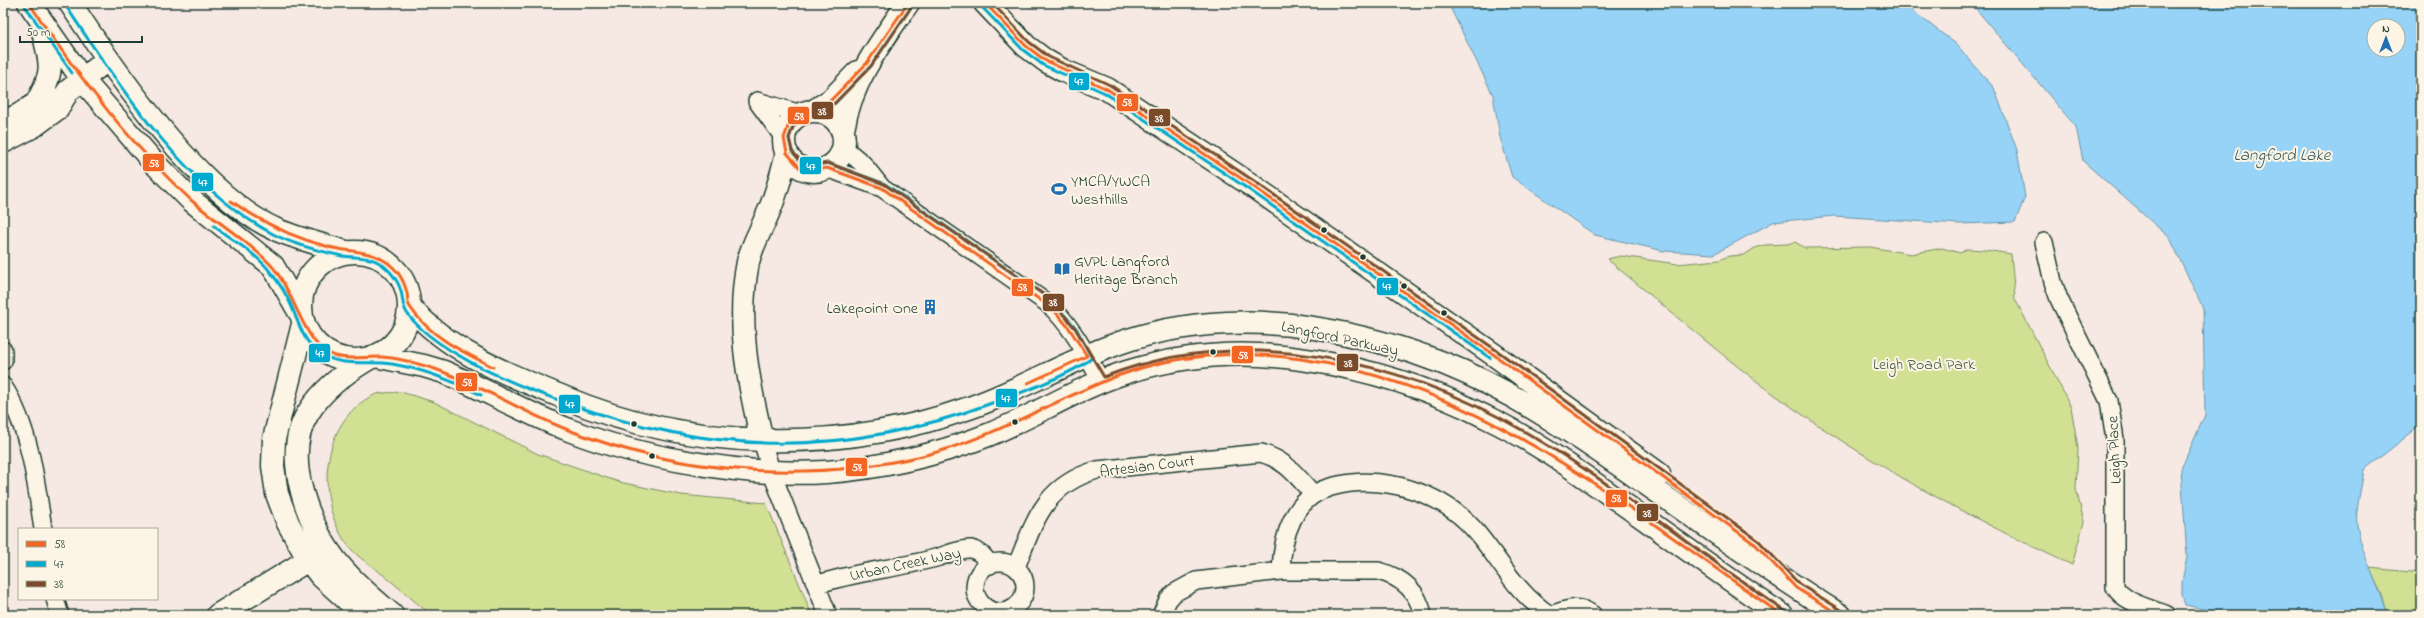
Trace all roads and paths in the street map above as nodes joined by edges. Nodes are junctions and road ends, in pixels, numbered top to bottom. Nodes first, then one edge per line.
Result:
1 (70, 3) edge
2 (908, 3) edge
3 (985, 3) edge
4 (34, 11) edge
5 (108, 59) junction
6 (867, 63) junction
7 (75, 85) junction
8 (36, 104) junction
9 (808, 112) junction
10 (3, 122) edge
11 (844, 139) junction
12 (3, 142) edge
13 (785, 145) junction
14 (818, 170) junction
15 (882, 188) junction
16 (769, 211) junction
17 (2044, 242) dead end
18 (346, 252) junction
19 (409, 306) junction
20 (302, 318) junction
21 (3, 350) edge
22 (1087, 356) junction
23 (372, 357) junction
24 (3, 361) edge
25 (1102, 383) junction
26 (3, 386) edge
27 (762, 440) junction
28 (771, 471) junction
29 (1313, 494) junction
30 (43, 528) edge
31 (327, 548) junction
32 (308, 560) junction
33 (990, 565) junction
34 (1016, 567) junction
35 (1281, 571) junction
36 (816, 585) junction
37 (1796, 588) junction
38 (55, 600) edge
39 (60, 615) edge
40 (218, 615) edge
41 (364, 615) edge
42 (392, 615) edge
43 (828, 615) edge
44 (1161, 615) edge
45 (1423, 615) edge
46 (1550, 615) edge
47 (1594, 615) edge
48 (1782, 615) edge
49 (1840, 615) edge
50 (2167, 615) edge

1 - 5 main road
2 - 6 main road
3 - 37 main road
4 - 7 main road
4 - 8 main road
5 - 7 main road
5 - 18 main road
6 - 9 main road
6 - 11 main road
7 - 8 main road
7 - 12 main road
7 - 20 main road
8 - 10 main road
9 - 11 main road
9 - 13 main road
9 - 13 street
11 - 14 main road
11 - 15 street
13 - 14 main road
13 - 16 main road
14 - 15 street
14 - 16 main road
15 - 22 street
16 - 27 main road
17 - 50 street, Leigh Place
18 - 19 main road
18 - 20 main road
19 - 23 main road
19 - 27 main road, Langford Parkway
20 - 23 main road
20 - 32 main road
21 - 24 street
22 - 25 street
22 - 27 main road, Langford Parkway
22 - 37 main road, Langford Parkway
23 - 28 main road, Langford Parkway
23 - 31 main road
25 - 28 main road, Langford Parkway
25 - 48 main road, Langford Parkway
26 - 30 street
27 - 28 street
28 - 36 street
29 - 34 street, Artesian Court
29 - 35 street
29 - 46 street
31 - 32 main road
31 - 42 main road
32 - 40 main road
32 - 41 main road
33 - 34 street
33 - 34 street
33 - 36 street, Urban Creek Way
35 - 44 street
35 - 45 street
36 - 43 street
37 - 49 main road, Langford Parkway
38 - 39 street
46 - 47 street

